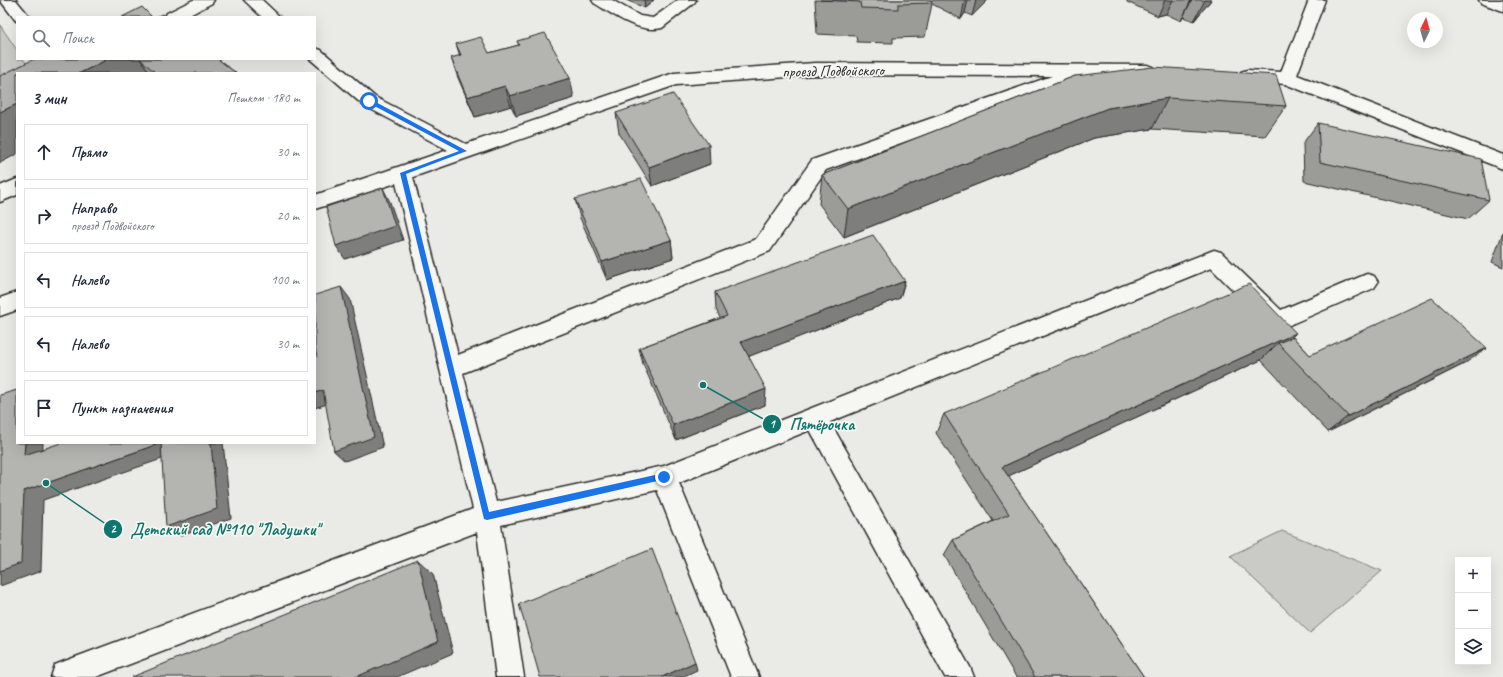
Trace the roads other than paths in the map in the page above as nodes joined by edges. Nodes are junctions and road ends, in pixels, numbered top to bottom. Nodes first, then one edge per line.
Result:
1 (7, 0) edge
2 (206, 0) edge
3 (252, 0) edge
4 (600, 0) edge
5 (688, 0) edge
6 (1317, 0) edge
7 (1487, 0) edge
8 (1503, 6) edge
9 (21, 16) edge
10 (175, 16) edge
11 (271, 16) edge
12 (316, 55) edge
13 (1084, 71) junction
14 (1167, 72) edge
15 (1227, 75) edge
16 (1287, 78) junction
17 (464, 151) junction
18 (1503, 162) edge
19 (403, 173) junction
20 (16, 187) edge
21 (0, 195) edge
22 (316, 202) edge
23 (1367, 282) dead end
24 (16, 301) edge
25 (0, 307) edge
26 (450, 368) junction
27 (815, 417) junction
28 (664, 477) junction
29 (487, 516) junction
30 (65, 677) edge
31 (510, 677) edge
32 (745, 677) edge
33 (960, 677) edge

1 - 9 street
2 - 10 street
3 - 11 street
4 - 5 street
6 - 16 street
7 - 8 street
12 - 17 street
13 - 14 street, проезд Подвойского
13 - 17 street, проезд Подвойского
13 - 26 street
15 - 16 street
16 - 18 street
17 - 19 street, проезд Подвойского
19 - 22 street, проезд Подвойского
19 - 26 street
20 - 21 street
23 - 27 street
24 - 25 street
26 - 29 street
27 - 28 street
27 - 33 street
28 - 29 street
28 - 32 street
29 - 30 street
29 - 31 street

